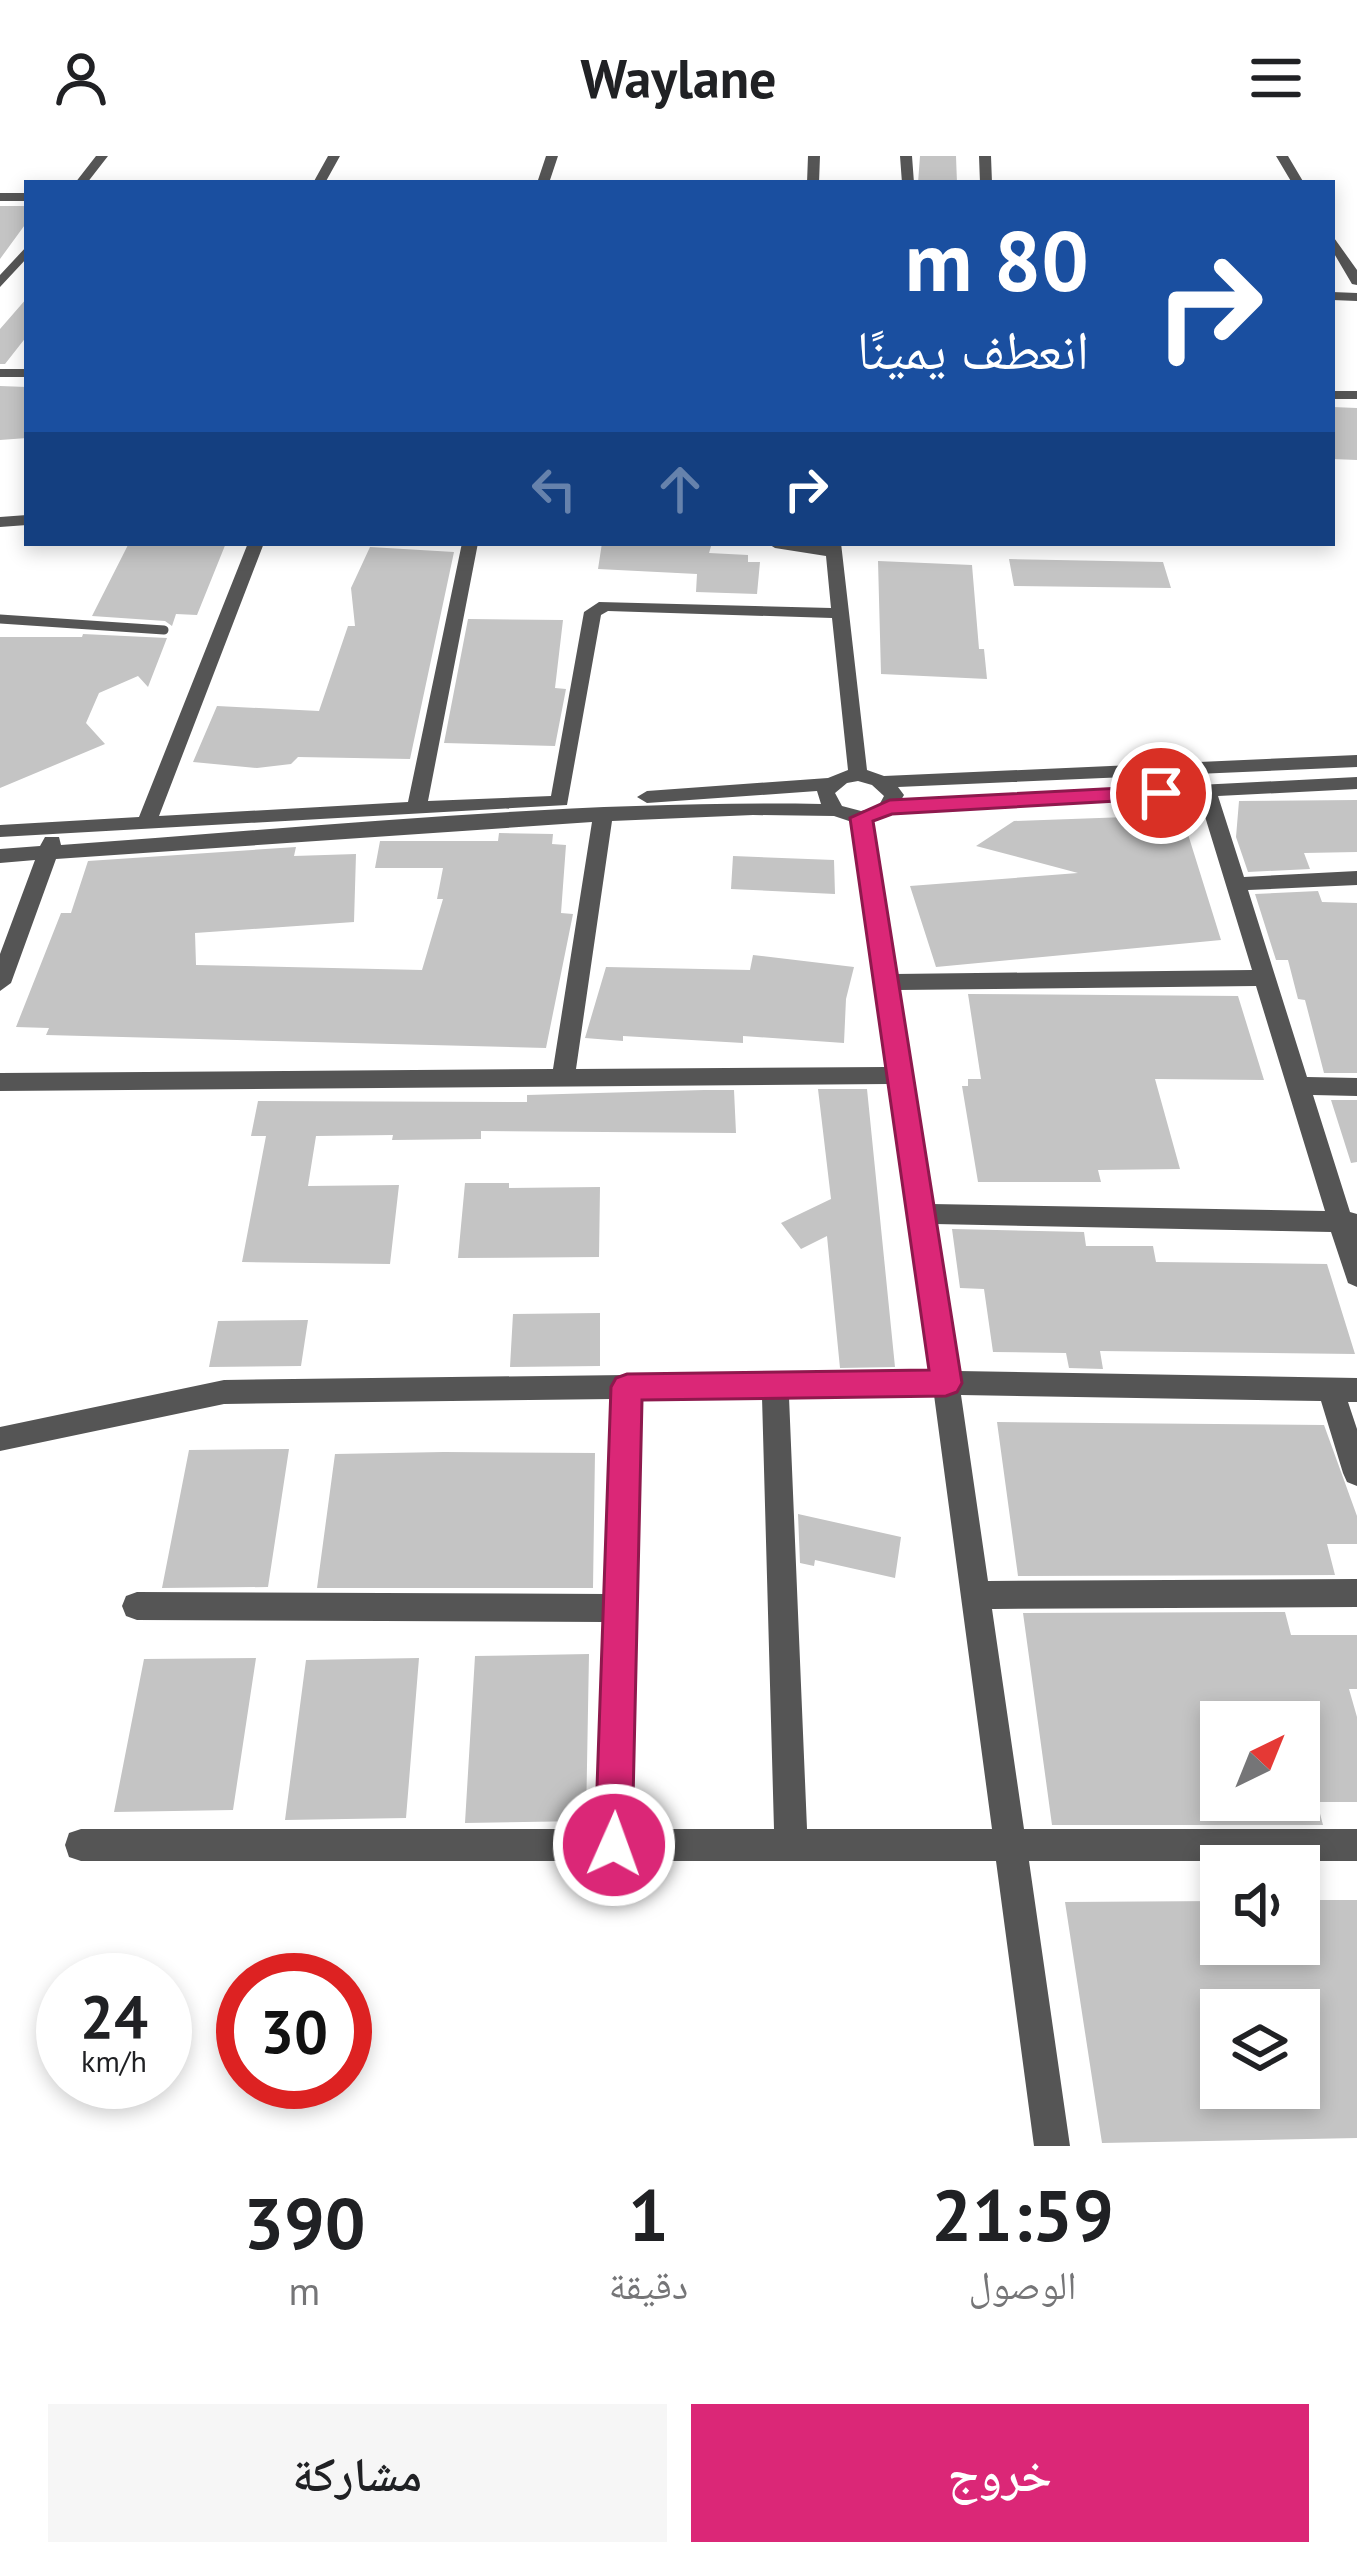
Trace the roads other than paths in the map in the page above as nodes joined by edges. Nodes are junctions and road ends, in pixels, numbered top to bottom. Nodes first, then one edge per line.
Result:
1 (102, 156) edge
2 (83, 180) edge
3 (1335, 244) edge
4 (6, 268) edge
5 (1355, 275) edge
6 (0, 283) edge
7 (255, 546) edge
8 (469, 546) edge
9 (833, 548) edge
10 (841, 613) junction
11 (0, 619) edge
12 (164, 630) dead end
13 (1357, 761) edge
14 (858, 775) junction
15 (884, 782) junction
16 (1357, 783) edge
17 (830, 784) junction
18 (1207, 790) junction
19 (560, 801) junction
20 (417, 806) junction
21 (890, 807) junction
22 (835, 810) junction
23 (603, 815) junction
24 (861, 818) junction
25 (146, 821) junction
26 (55, 828) junction
27 (0, 831) edge
28 (50, 854) junction
29 (0, 856) edge
30 (1357, 878) edge
31 (1236, 884) junction
32 (1265, 978) junction
33 (886, 982) junction
34 (0, 983) edge
35 (564, 1074) junction
36 (900, 1075) junction
37 (0, 1082) edge
38 (1298, 1086) junction
39 (1357, 1088) edge
40 (921, 1214) junction
41 (1349, 1222) edge
42 (1357, 1276) edge
43 (946, 1383) junction
44 (775, 1385) junction
45 (627, 1387) junction
46 (1344, 1390) edge
47 (0, 1439) edge
48 (1357, 1473) edge
49 (1357, 1593) edge
50 (975, 1595) junction
51 (136, 1606) dead end
52 (620, 1608) junction
53 (82, 1845) dead end
54 (614, 1845) junction
55 (1010, 1845) junction
56 (791, 1846) junction
57 (1357, 1846) edge
58 (1052, 2146) edge

1 - 2 street
3 - 5 street
4 - 6 street
7 - 25 street
8 - 20 street
9 - 10 street
10 - 14 street
10 - 19 street
11 - 12 lane
13 - 15 street
14 - 15 street
14 - 17 street
15 - 21 street
16 - 18 street
17 - 19 street
17 - 22 street
18 - 21 street
18 - 31 street
19 - 20 street
20 - 25 street
21 - 24 street
22 - 23 street
22 - 24 street
23 - 28 street
23 - 35 street
24 - 33 street
25 - 26 street
26 - 27 street
26 - 28 street
28 - 29 street
28 - 34 street
30 - 31 street
31 - 32 street
32 - 33 street
32 - 38 street
33 - 36 street
35 - 36 street
35 - 37 street
36 - 40 street
38 - 39 street
38 - 41 street
40 - 41 street
40 - 43 street
41 - 42 street
43 - 44 street
43 - 46 street
43 - 50 street
44 - 45 street
44 - 56 street
45 - 47 street
45 - 52 street
46 - 48 street
49 - 50 street
50 - 55 street
51 - 52 street
52 - 54 street
53 - 54 street
54 - 56 street
55 - 56 street
55 - 57 street
55 - 58 street

